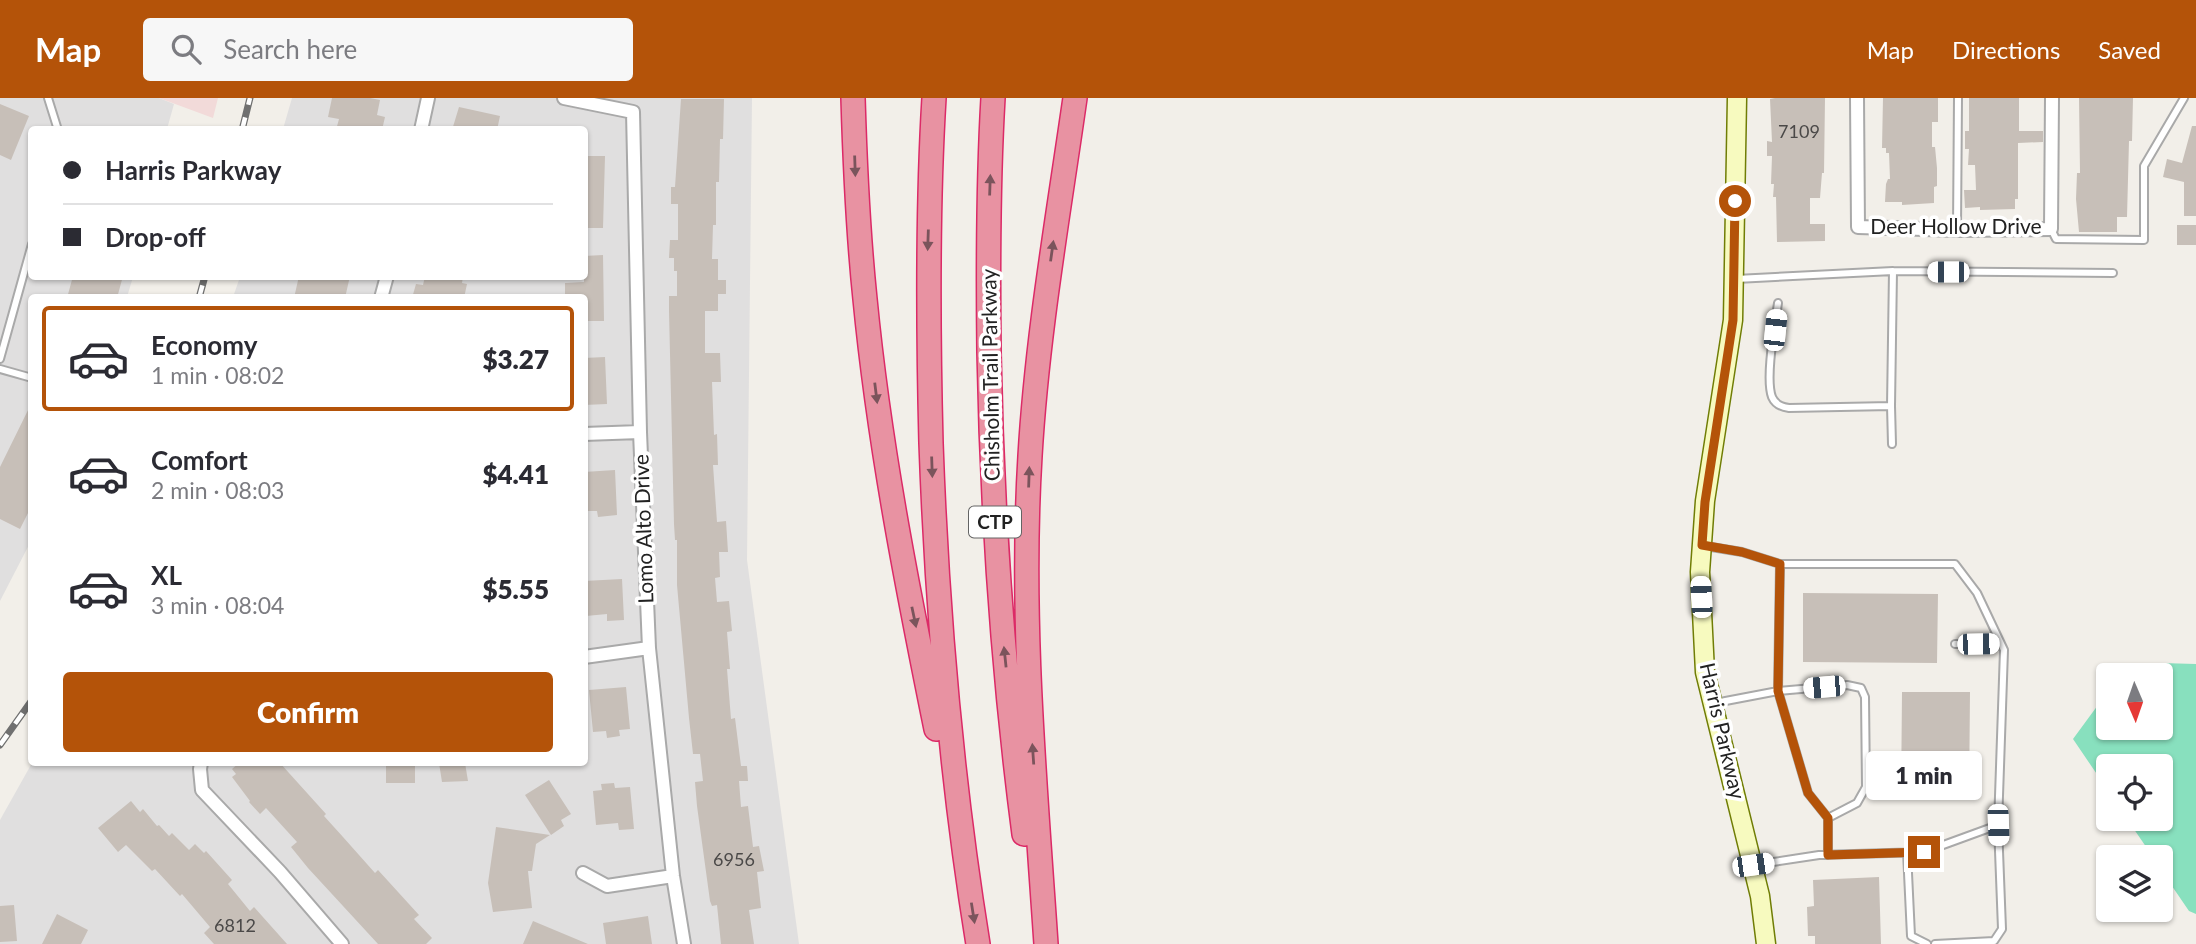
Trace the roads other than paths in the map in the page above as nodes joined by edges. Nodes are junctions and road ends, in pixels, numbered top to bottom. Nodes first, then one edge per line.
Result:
1 (48, 98) edge
2 (428, 98) edge
3 (565, 98) edge
4 (853, 98) edge
5 (934, 98) edge
6 (993, 98) edge
7 (1075, 98) edge
8 (1737, 98) edge
9 (1857, 98) edge
10 (1958, 98) edge
11 (2052, 98) edge
12 (2184, 98) edge
13 (57, 126) edge
14 (422, 126) edge
15 (2051, 229) junction
16 (1957, 230) junction
17 (28, 258) edge
18 (1893, 271) junction
19 (2113, 273) dead end
20 (1734, 279) junction
21 (1778, 303) dead end
22 (0, 359) edge
23 (0, 369) edge
24 (28, 377) edge
25 (1891, 406) junction
26 (640, 432) junction
27 (588, 434) edge
28 (1892, 444) dead end
29 (1702, 545) junction
30 (1780, 564) junction
31 (2000, 643) junction
32 (1955, 644) dead end
33 (649, 648) junction
34 (588, 656) edge
35 (1778, 691) junction
36 (1714, 704) junction
37 (201, 766) edge
38 (1828, 818) junction
39 (1998, 825) junction
40 (1906, 852) junction
41 (1828, 855) junction
42 (1753, 865) junction
43 (583, 873) dead end
44 (673, 876) junction
45 (967, 877) junction
46 (342, 944) edge
47 (684, 944) edge
48 (978, 944) edge
49 (1040, 944) edge
50 (1046, 944) edge
51 (1766, 944) edge
52 (1927, 944) edge
53 (1935, 944) edge

1 - 13 lane
2 - 14 street
3 - 26 street, Lomo Alto Drive
4 -> 45 highway
5 -> 45 highway
49 -> 6 highway, Chisholm Trail Parkway / CTP
50 -> 7 highway
8 - 20 street, Harris Parkway
9 - 16 street, Deer Hollow Drive
10 - 16 lane
11 - 15 street, Deer Hollow Drive
12 - 15 lane
15 - 16 street, Deer Hollow Drive
17 - 22 lane
18 - 19 lane
18 - 20 lane
18 - 25 lane
20 - 29 street, Harris Parkway
21 - 25 lane
23 - 24 lane
25 - 28 lane
26 - 27 street
26 - 33 street, Lomo Alto Drive
29 - 30 lane
29 - 36 street, Harris Parkway
30 - 31 lane
30 - 35 lane
31 - 32 lane
31 - 39 lane
33 - 34 street
33 - 44 street, Lomo Alto Drive
35 - 36 lane
35 - 38 lane
35 - 38 lane
36 - 42 street, Harris Parkway
37 - 46 street
38 - 41 lane
39 - 40 lane
39 - 53 lane
40 - 41 lane
40 - 52 lane
41 - 42 lane
42 - 51 street, Harris Parkway
43 - 44 street
44 - 47 street, Lomo Alto Drive
45 -> 48 highway

